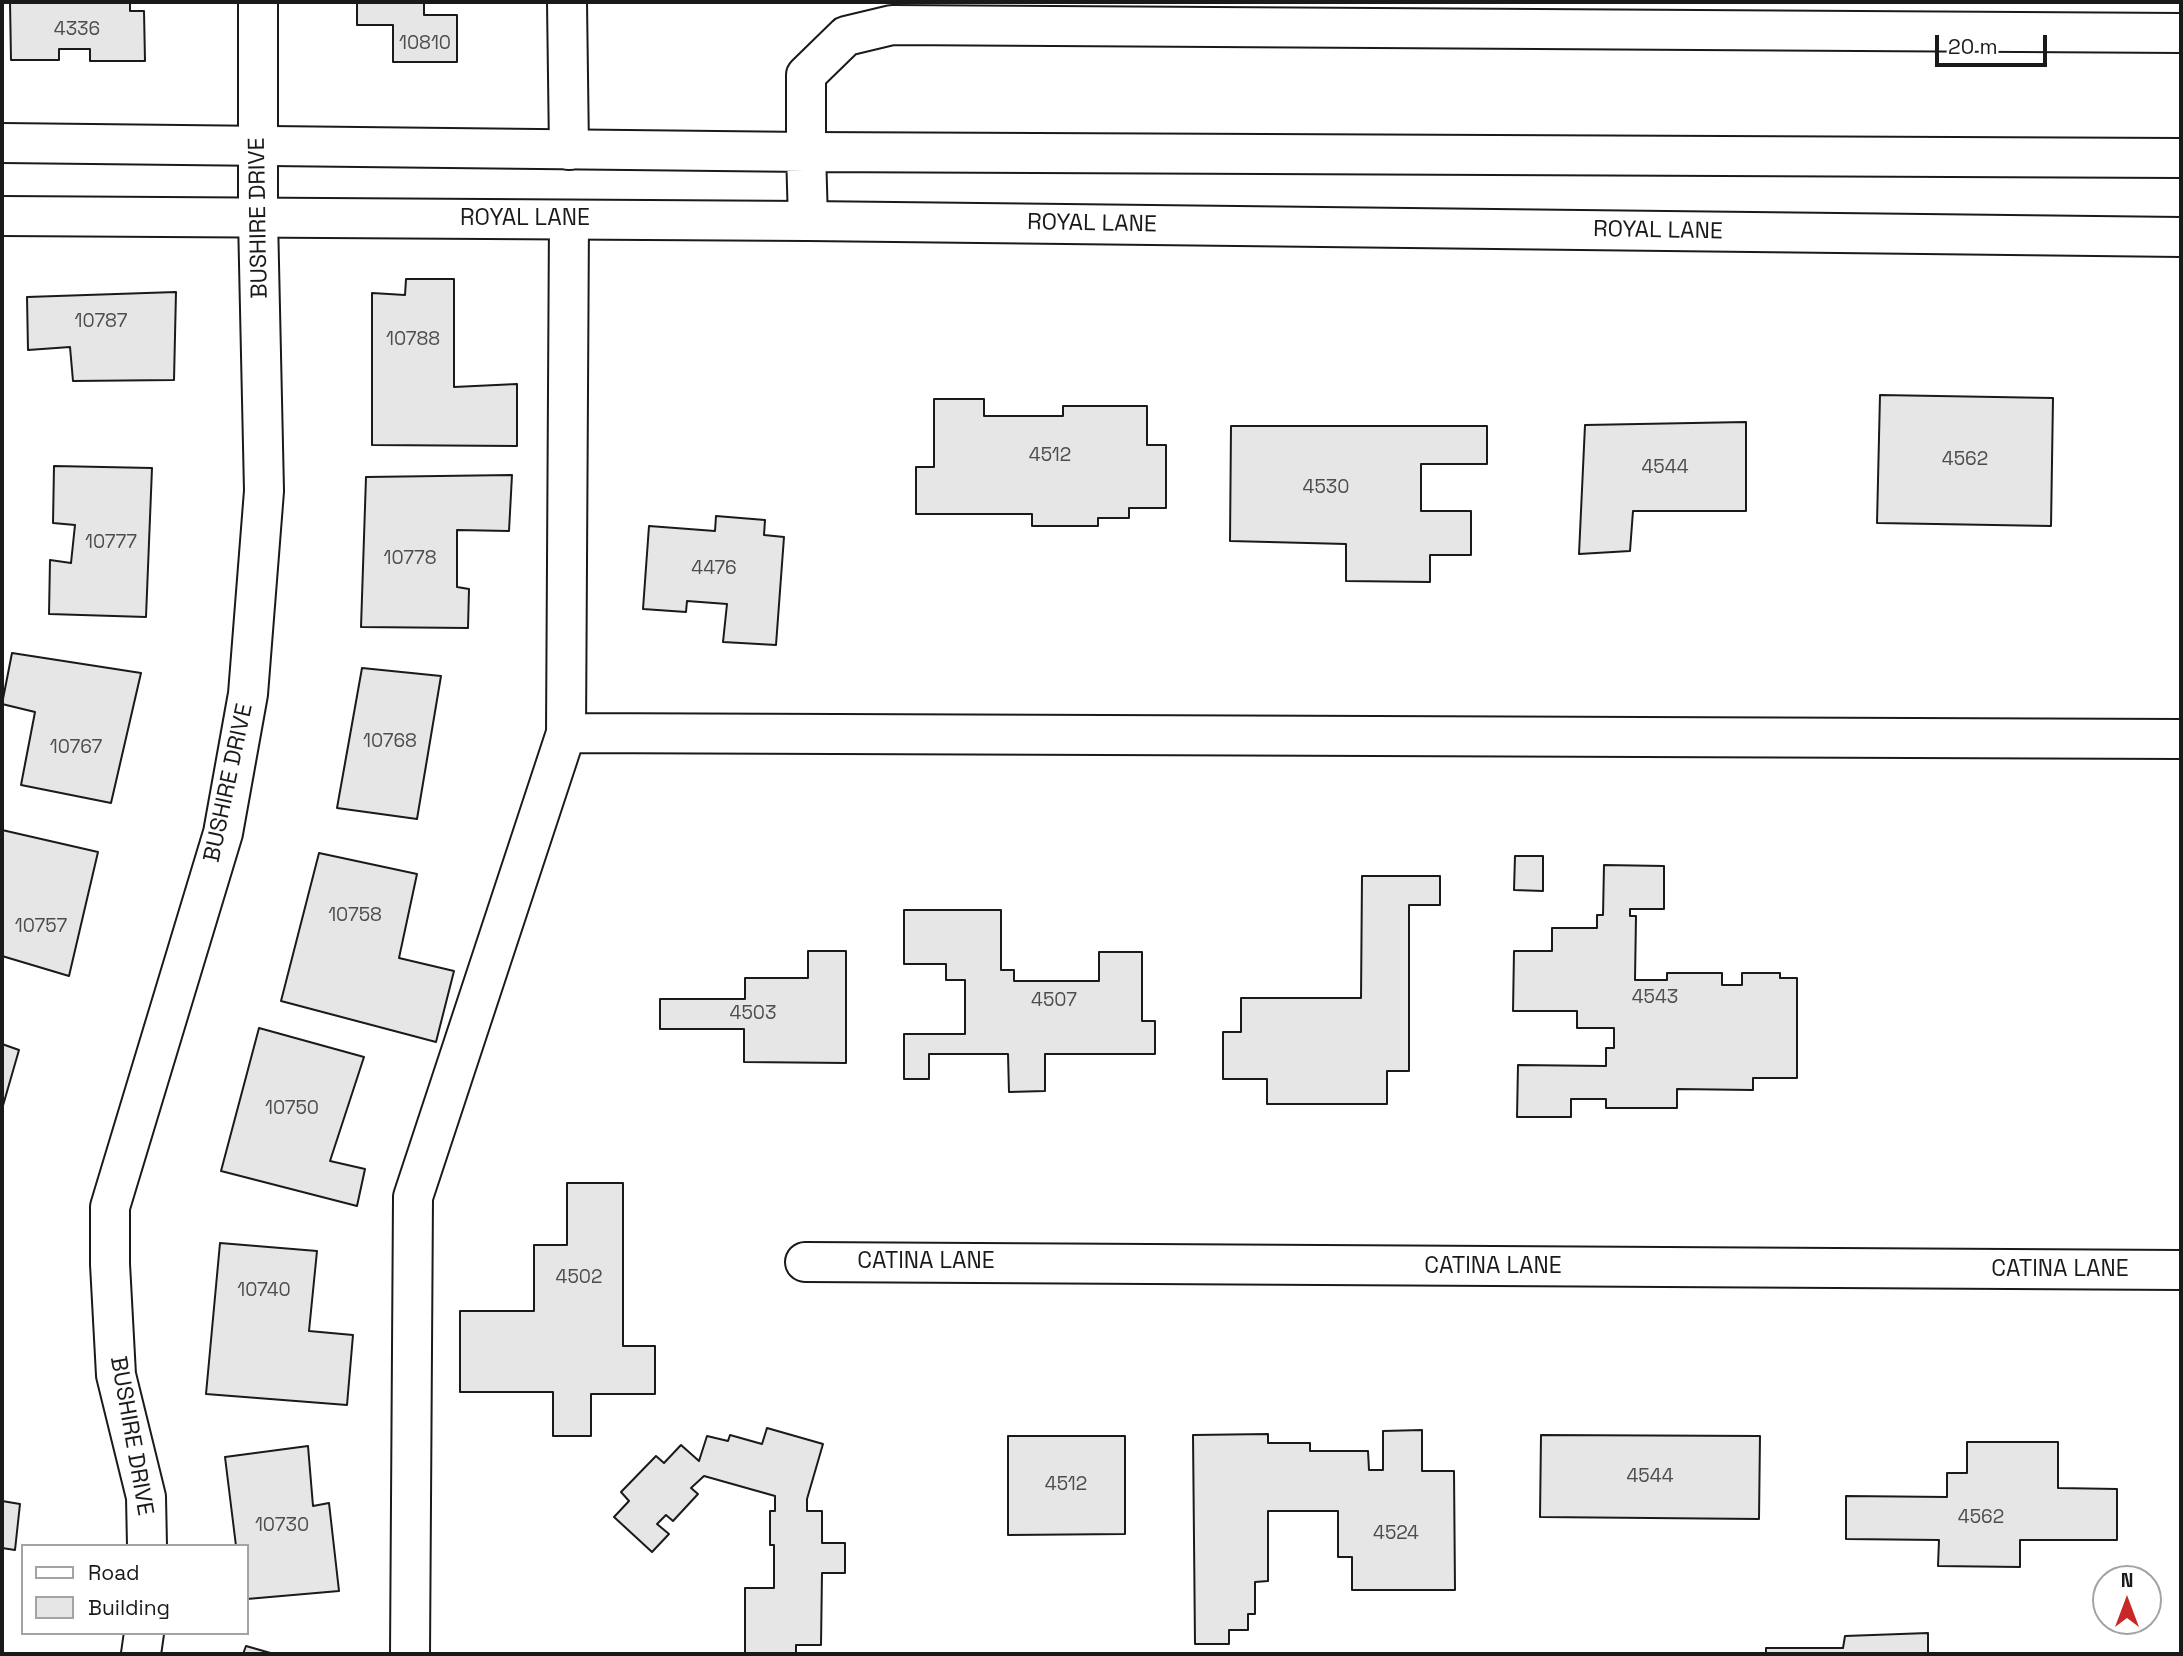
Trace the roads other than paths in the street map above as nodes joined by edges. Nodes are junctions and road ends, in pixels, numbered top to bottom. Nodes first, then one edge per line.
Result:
1 (258, 2) edge
2 (567, 2) edge
3 (2181, 33) edge
4 (2, 143) edge
5 (258, 146) junction
6 (569, 150) junction
7 (806, 152) junction
8 (2181, 158) edge
9 (2, 216) edge
10 (258, 218) junction
11 (569, 219) junction
12 (808, 221) junction
13 (2181, 237) edge
14 (566, 733) junction
15 (2181, 739) edge
16 (805, 1262) dead end
17 (2181, 1270) edge
18 (147, 1544) edge
19 (144, 1635) edge
20 (141, 1654) edge
21 (410, 1654) edge

1 - 5 main road, BUSHIRE DRIVE
2 - 6 main road
3 - 7 main road
4 - 5 main road
5 - 6 main road
5 - 10 main road, BUSHIRE DRIVE
6 - 7 main road
7 - 8 main road
7 - 12 main road
9 - 10 main road, ROYAL LANE
10 - 11 main road, ROYAL LANE
10 - 18 main road, BUSHIRE DRIVE
11 - 12 main road, ROYAL LANE
11 - 14 main road
12 - 13 main road, ROYAL LANE
14 - 15 main road
14 - 21 main road
16 - 17 main road, CATINA LANE
19 - 20 main road

